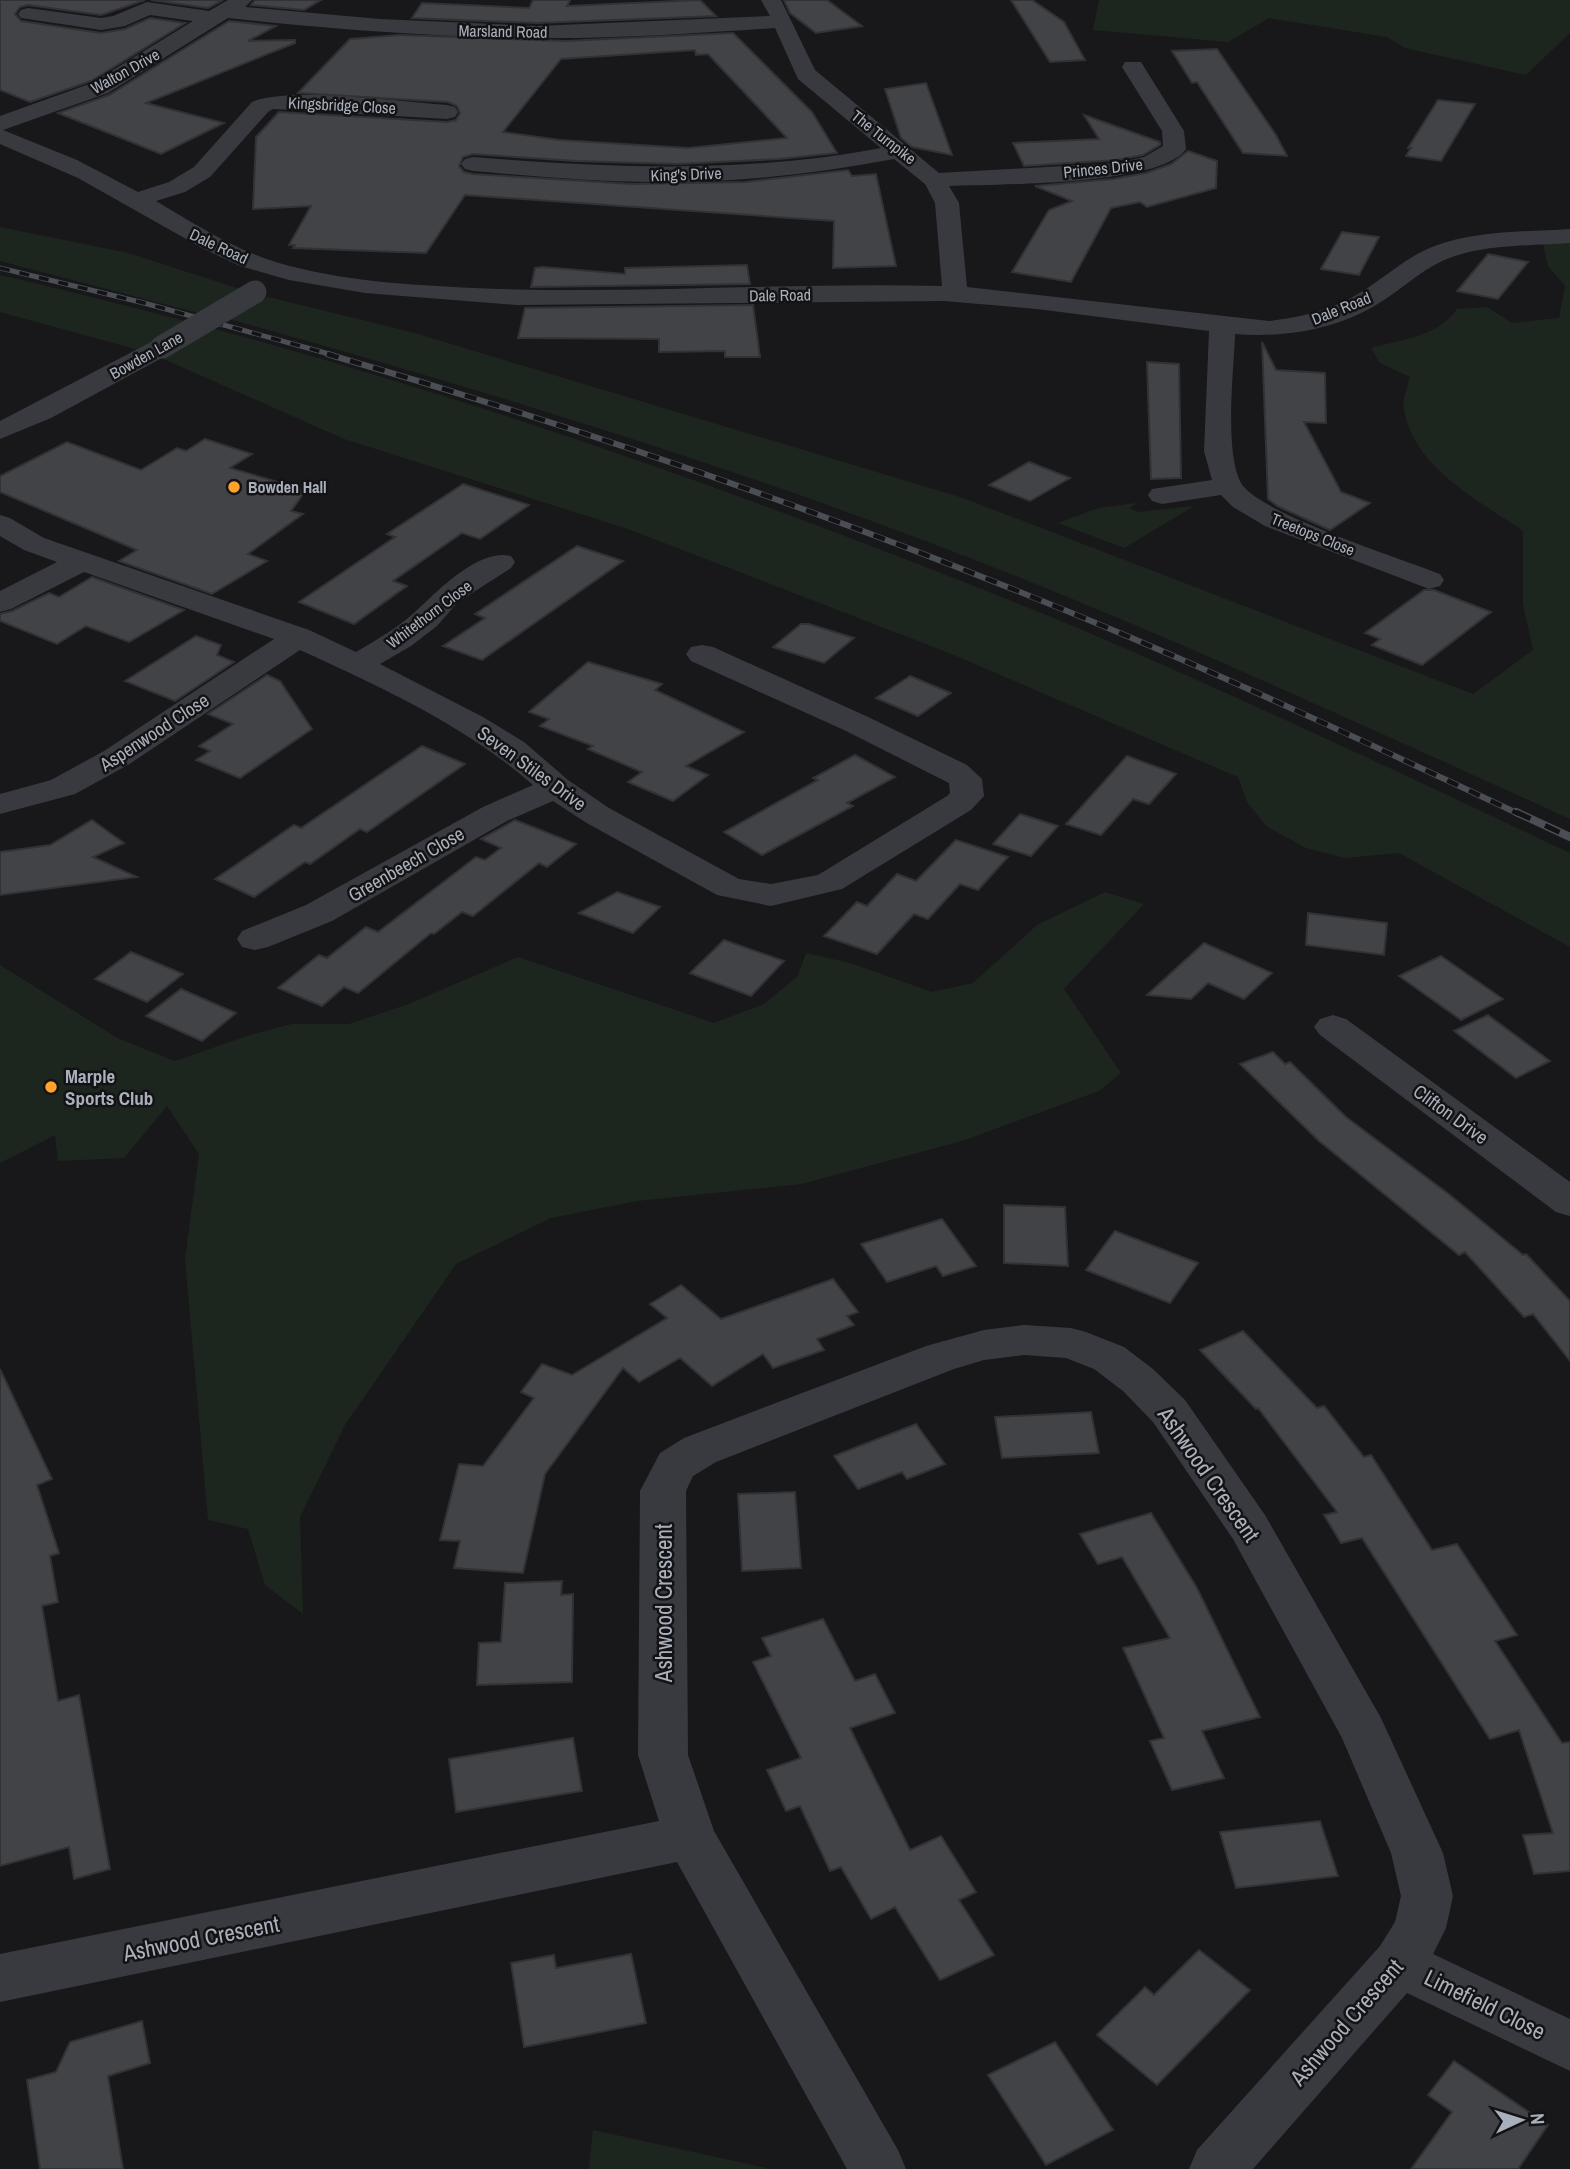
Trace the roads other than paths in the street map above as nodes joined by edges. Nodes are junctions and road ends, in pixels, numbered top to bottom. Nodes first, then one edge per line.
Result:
1 (771, 0) edge
2 (154, 4) edge
3 (226, 9) edge
4 (489, 10) dead end
5 (28, 14) dead end
6 (783, 21) junction
7 (478, 31) junction
8 (1133, 67) dead end
9 (447, 112) dead end
10 (0, 124) edge
11 (0, 136) edge
12 (899, 151) junction
13 (472, 164) dead end
14 (934, 180) junction
15 (136, 200) junction
16 (1570, 236) edge
17 (289, 272) junction
18 (955, 293) junction
19 (1222, 325) junction
20 (0, 431) edge
21 (1228, 486) junction
22 (1162, 495) dead end
23 (0, 524) edge
24 (82, 561) junction
25 (498, 561) dead end
26 (1380, 587) dead end
27 (0, 603) edge
28 (298, 637) junction
29 (702, 654) dead end
30 (357, 664) junction
31 (556, 786) junction
32 (0, 804) edge
33 (244, 942) dead end
34 (1333, 1027) dead end
35 (1570, 1202) edge
36 (690, 1837) junction
37 (1399, 1963) junction
38 (0, 1978) edge
39 (1570, 2046) edge
40 (878, 2169) edge
41 (1217, 2169) edge

1 - 6 street, The Turnpike
2 - 3 street, Marsland Road
2 - 5 street
3 - 7 street, Marsland Road
3 - 10 street, Walton Drive
4 - 7 street
6 - 7 street, Marsland Road
6 - 12 street, The Turnpike
8 - 14 street, Princes Drive
9 - 15 street, Kingsbridge Close
11 - 15 street, Dale Road
12 - 13 street, King's Drive
12 - 14 street, The Turnpike
14 - 18 street, The Turnpike
15 - 17 street, Dale Road
16 - 19 street, Dale Road
17 - 18 street, Dale Road
17 - 20 street, Bowden Lane, bridge
18 - 19 street, Dale Road
19 - 21 street
21 - 22 street
21 - 26 street, Treetops Close
23 - 24 street, Seven Stiles Drive
24 - 27 street
24 - 28 street, Seven Stiles Drive
25 - 30 street, Whitethorn Close
28 - 30 street, Seven Stiles Drive
28 - 32 street, Aspenwood Close
29 - 31 street, Seven Stiles Drive
30 - 31 street, Seven Stiles Drive
31 - 33 street, Greenbeech Close
34 - 35 street, Clifton Drive
36 - 37 street, Ashwood Crescent
36 - 38 street, Ashwood Crescent
36 - 40 street, Ashwood Crescent
37 - 39 street, Limefield Close
37 - 41 street, Ashwood Crescent

